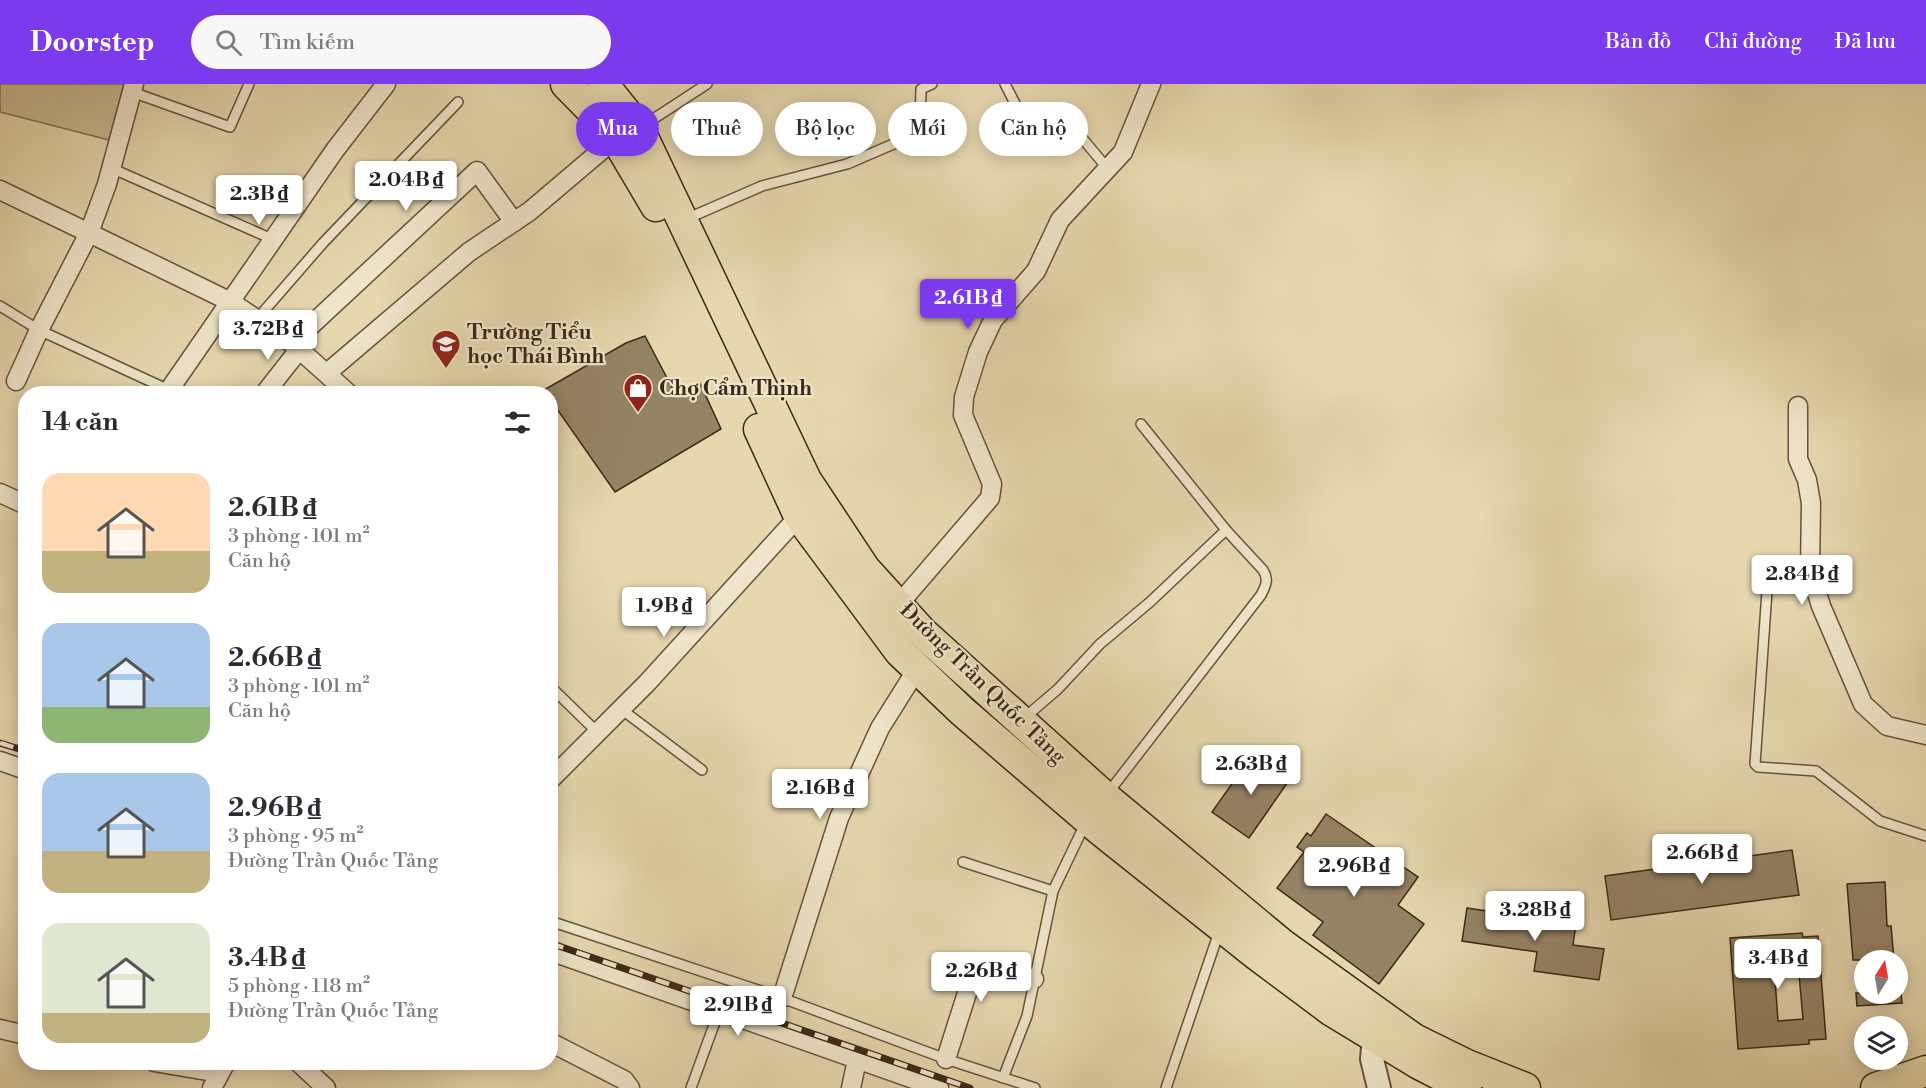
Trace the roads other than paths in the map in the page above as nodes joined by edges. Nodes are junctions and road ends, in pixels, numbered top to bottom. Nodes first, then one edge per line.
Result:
1 (249, 84) edge
2 (386, 84) edge
3 (566, 84) edge
4 (603, 84) edge
5 (707, 84) edge
6 (932, 84) edge
7 (1005, 84) edge
8 (1151, 84) edge
9 (133, 88) edge
10 (458, 102) dead end
11 (585, 102) edge
12 (612, 102) edge
13 (659, 114) edge
14 (600, 156) edge
15 (636, 156) edge
16 (642, 156) edge
17 (111, 168) junction
18 (1108, 170) junction
19 (0, 190) edge
20 (684, 220) junction
21 (514, 222) junction
22 (89, 233) junction
23 (272, 239) junction
24 (231, 302) junction
25 (0, 306) edge
26 (257, 319) junction
27 (39, 330) junction
28 (729, 339) junction
29 (295, 347) junction
30 (327, 374) junction
31 (16, 381) dead end
32 (157, 386) edge
33 (172, 386) edge
34 (270, 386) edge
35 (340, 386) edge
36 (1798, 406) dead end
37 (1141, 424) dead end
38 (0, 493) edge
39 (18, 501) edge
40 (799, 516) junction
41 (1226, 530) junction
42 (1767, 591) dead end
43 (899, 604) junction
44 (917, 669) junction
45 (558, 694) edge
46 (621, 709) junction
47 (1019, 722) junction
48 (597, 732) junction
49 (1926, 735) edge
50 (2, 764) edge
51 (18, 768) edge
52 (702, 770) dead end
53 (558, 772) edge
54 (1096, 808) junction
55 (1926, 836) edge
56 (963, 862) dead end
57 (1053, 891) junction
58 (558, 924) edge
59 (1221, 927) junction
60 (558, 954) edge
61 (1034, 979) junction
62 (782, 998) junction
63 (718, 1011) junction
64 (0, 1029) edge
65 (18, 1033) edge
66 (1374, 1037) junction
67 (558, 1046) edge
68 (946, 1059) junction
69 (857, 1060) junction
70 (197, 1070) edge
71 (307, 1070) edge
72 (1926, 1071) edge
73 (219, 1074) edge
74 (1003, 1078) junction
75 (326, 1088) edge
76 (630, 1088) edge
77 (691, 1088) edge
78 (851, 1088) edge
79 (939, 1088) edge
80 (1035, 1088) edge
81 (1166, 1088) edge
82 (1379, 1088) edge
83 (1466, 1088) edge
84 (1525, 1088) edge
85 (1876, 1088) edge

1 - 9 lane
2 - 23 street
3 - 11 highway, Đường Trần Quốc Tảng
4 - 12 highway, Đường Trần Quốc Tảng
5 - 13 lane
6 - 20 lane
7 - 18 lane
8 - 18 street
9 - 17 street
10 - 26 lane
14 - 21 street
15 - 28 highway, Đường Trần Quốc Tảng
16 - 20 highway, Đường Trần Quốc Tảng
17 - 22 street
17 - 23 lane
18 - 43 street
19 - 22 street
20 - 28 highway, Đường Trần Quốc Tảng
21 - 29 street
21 - 30 street
22 - 24 street
22 - 27 street
23 - 24 street
24 - 26 street
24 - 33 street
25 - 27 lane
26 - 29 street
27 - 31 street
27 - 32 lane
28 - 40 highway, Đường Trần Quốc Tảng
28 - 43 highway, Đường Trần Quốc Tảng
29 - 30 street
29 - 34 street
30 - 35 street
36 - 49 street
37 - 41 lane
38 - 39 street
40 - 44 highway, Đường Trần Quốc Tảng
40 - 46 street
41 - 47 lane
41 - 54 lane
42 - 55 lane
43 - 47 highway, Đường Trần Quốc Tảng
44 - 54 highway, Đường Trần Quốc Tảng
44 - 62 street
45 - 48 lane
46 - 48 street
46 - 52 lane
47 - 54 highway, Đường Trần Quốc Tảng
48 - 53 street
50 - 51 street
54 - 57 lane
54 - 59 highway, Đường Trần Quốc Tảng
54 - 84 highway, Đường Trần Quốc Tảng
56 - 57 lane
57 - 61 lane
58 - 62 lane
59 - 66 highway, Đường Trần Quốc Tảng
59 - 81 lane
60 - 63 street
61 - 68 street
61 - 74 lane
62 - 68 lane
63 - 69 street
63 - 77 lane
64 - 65 street
66 - 82 street
66 - 83 highway, Đường Trần Quốc Tảng
67 - 76 street
68 - 74 lane
69 - 78 street
69 - 79 street
70 - 73 street
71 - 75 street
72 - 85 highway
74 - 80 lane

